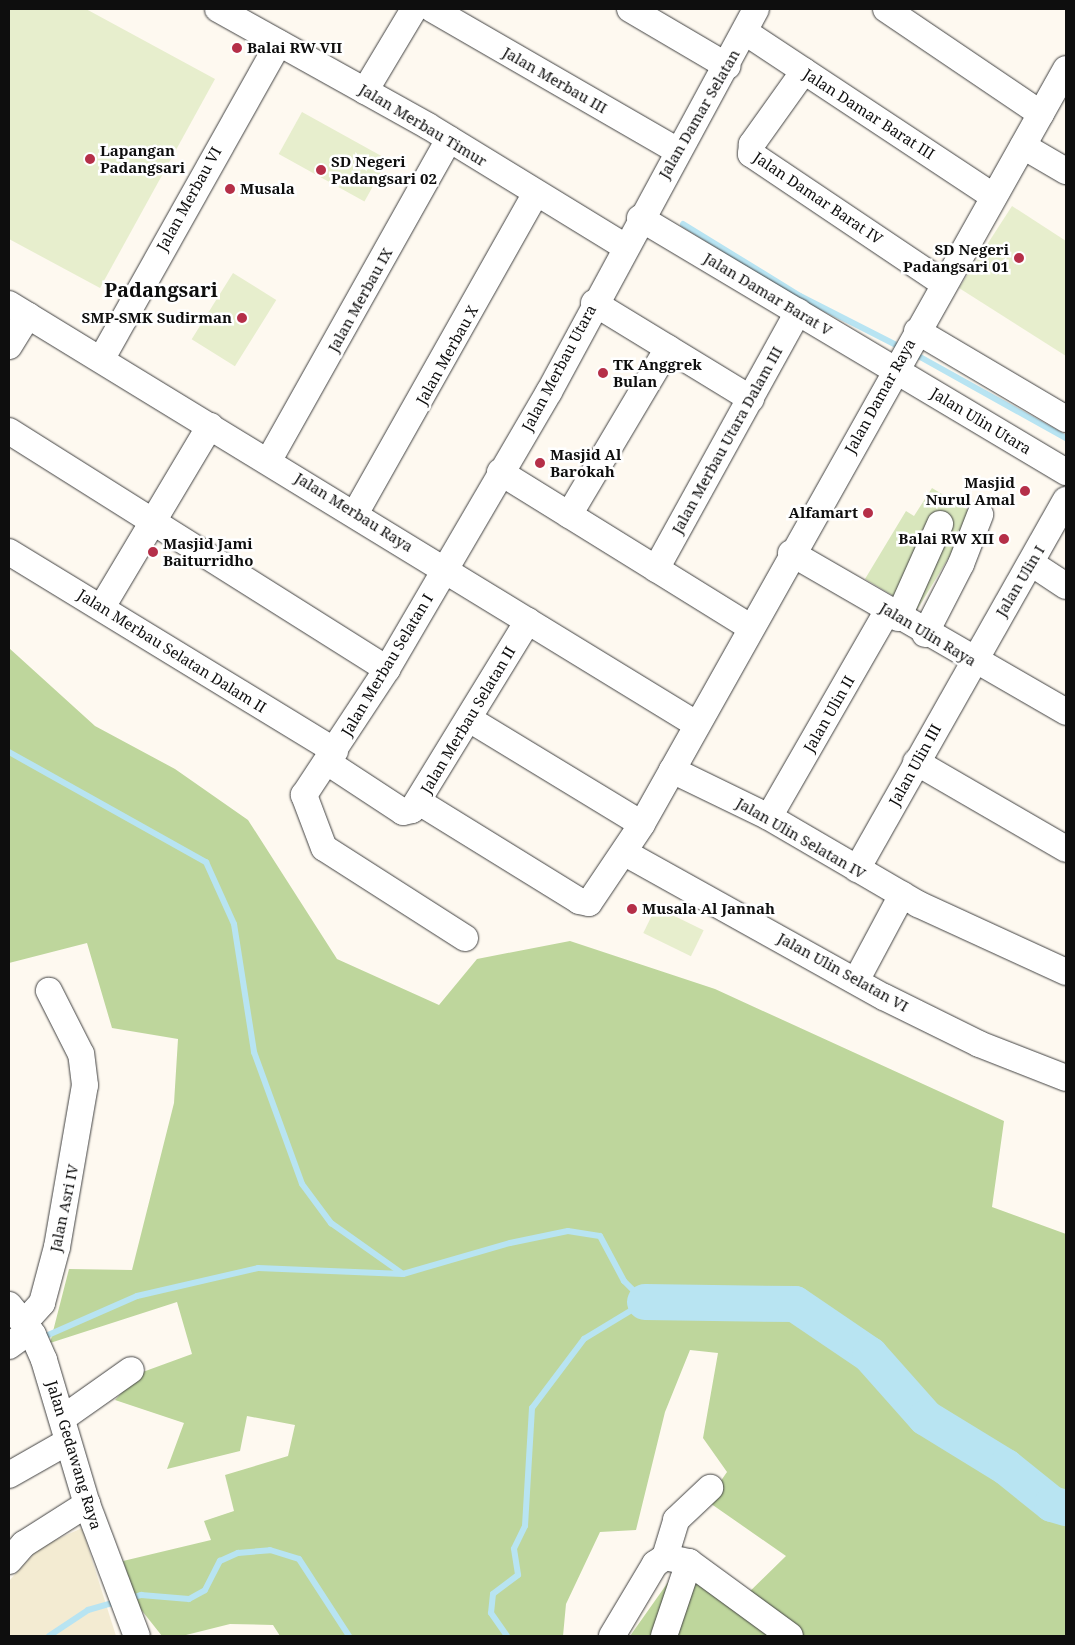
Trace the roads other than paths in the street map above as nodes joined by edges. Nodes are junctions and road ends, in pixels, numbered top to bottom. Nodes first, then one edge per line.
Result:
1 (218, 9) edge
2 (414, 9) edge
3 (432, 9) edge
4 (630, 9) edge
5 (756, 9) edge
6 (886, 9) edge
7 (746, 32) junction
8 (279, 43) junction
9 (727, 66) junction
10 (1066, 70) edge
11 (804, 71) junction
12 (365, 91) junction
13 (1041, 114) junction
14 (449, 139) junction
15 (1023, 146) junction
16 (678, 151) junction
17 (1066, 171) edge
18 (535, 194) junction
19 (993, 196) junction
20 (640, 218) junction
21 (624, 246) junction
22 (943, 283) junction
23 (594, 303) junction
24 (18, 309) edge
25 (798, 312) junction
26 (9, 346) edge
27 (668, 348) junction
28 (907, 350) junction
29 (102, 358) junction
30 (751, 399) junction
31 (1066, 420) edge
32 (210, 426) junction
33 (9, 432) edge
34 (269, 460) junction
35 (500, 472) junction
36 (1066, 472) edge
37 (1066, 500) edge
38 (355, 514) junction
39 (569, 515) junction
40 (980, 515) dead end
41 (153, 524) junction
42 (940, 524) dead end
43 (9, 552) edge
44 (791, 553) junction
45 (1031, 563) junction
46 (445, 568) junction
47 (656, 569) junction
48 (1066, 586) edge
49 (102, 607) junction
50 (893, 614) junction
51 (528, 621) junction
52 (750, 627) junction
53 (925, 634) junction
54 (972, 660) junction
55 (387, 669) junction
56 (1066, 712) edge
57 (469, 719) junction
58 (696, 724) junction
59 (331, 757) junction
60 (916, 762) junction
61 (672, 770) junction
62 (411, 807) junction
63 (769, 817) junction
64 (642, 824) junction
65 (1066, 849) edge
66 (625, 853) junction
67 (857, 870) junction
68 (902, 895) junction
69 (465, 938) dead end
70 (1066, 972) edge
71 (856, 981) junction
72 (49, 991) dead end
73 (1066, 1078) edge
74 (21, 1320) edge
75 (9, 1346) edge
76 (131, 1370) dead end
77 (65, 1430) junction
78 (9, 1475) edge
79 (710, 1488) dead end
80 (87, 1504) junction
81 (677, 1560) junction
82 (9, 1561) edge
83 (134, 1628) edge
84 (612, 1636) edge
85 (664, 1636) edge
86 (790, 1636) edge

1 - 8 street, Jalan Merbau Timur
2 - 12 street
3 - 16 street, Jalan Merbau III
4 - 9 street
5 - 7 street, Jalan Damar Selatan
6 - 13 street
7 - 9 street, Jalan Damar Selatan
7 - 11 street, Jalan Damar Barat III
8 - 12 street, Jalan Merbau Timur
8 - 29 street, Jalan Merbau VI
9 - 16 street, Jalan Damar Selatan
10 - 13 street, Jalan Damar Raya
11 - 19 street, Jalan Damar Barat III
11 - 22 street, Jalan Damar Barat IV
12 - 14 street, Jalan Merbau Timur
13 - 15 street, Jalan Damar Raya
14 - 18 street, Jalan Merbau Timur
14 - 34 street, Jalan Merbau IX
15 - 17 street
15 - 19 street, Jalan Damar Raya
16 - 20 street, Jalan Damar Selatan
18 - 21 street, Jalan Merbau Timur
18 - 38 street, Jalan Merbau X
19 - 22 street, Jalan Damar Raya
20 - 21 street, Jalan Merbau Utara
20 - 25 street, Jalan Damar Barat V
21 - 23 street, Jalan Merbau Utara
22 - 28 street, Jalan Damar Raya
23 - 27 street
23 - 35 street, Jalan Merbau Utara
24 - 26 street
24 - 29 street, Jalan Merbau Raya
25 - 28 street, Jalan Damar Barat V
25 - 30 street, Jalan Merbau Utara Dalam III
27 - 30 street
27 - 39 street
28 - 31 street
28 - 36 street, Jalan Ulin Utara
28 - 44 street, Jalan Damar Raya
29 - 32 street, Jalan Merbau Raya
30 - 47 street, Jalan Merbau Utara Dalam III
32 - 34 street, Jalan Merbau Raya
32 - 41 street
33 - 41 street
34 - 38 street, Jalan Merbau Raya
35 - 39 street
35 - 46 street, Jalan Merbau Utara
37 - 45 street, Jalan Ulin I
38 - 46 street, Jalan Merbau Raya
39 - 47 street
40 - 53 street
41 - 49 street
41 - 55 street
42 - 50 street, Jalan Ulin II
43 - 49 street, Jalan Merbau Selatan Dalam II
44 - 50 street, Jalan Ulin Raya
44 - 52 street, Jalan Damar Raya
45 - 48 street
45 - 54 street, Jalan Ulin I
46 - 51 street, Jalan Merbau Raya
46 - 55 street, Jalan Merbau Selatan I
47 - 52 street
49 - 59 street, Jalan Merbau Selatan Dalam II
50 - 53 street, Jalan Ulin Raya
50 - 63 street, Jalan Ulin II
51 - 57 street, Jalan Merbau Selatan II
51 - 58 street, Jalan Merbau Raya
52 - 58 street, Jalan Damar Raya
53 - 54 street, Jalan Ulin Raya
54 - 56 street, Jalan Ulin Raya
54 - 60 street, Jalan Ulin III
55 - 59 street, Jalan Merbau Selatan I
57 - 62 street, Jalan Merbau Selatan II
57 - 64 street
58 - 61 street, Jalan Damar Raya
59 - 62 street
59 - 69 street, Jalan Merbau Selatan I
60 - 65 street
60 - 67 street, Jalan Ulin III
61 - 63 street, Jalan Ulin Selatan IV
61 - 64 street, Jalan Damar Raya
62 - 66 street, Jalan Damar Raya
63 - 67 street, Jalan Ulin Selatan IV
64 - 66 street, Jalan Damar Raya
66 - 71 street, Jalan Ulin Selatan VI
67 - 68 street, Jalan Ulin Selatan IV
68 - 70 street, Jalan Ulin Selatan IV
68 - 71 street
71 - 73 street, Jalan Ulin Selatan VI
72 - 74 street, Jalan Asri IV
74 - 75 street, Jalan Asri IV
74 - 77 street, Jalan Gedawang Raya
76 - 77 street
77 - 78 street
77 - 80 street, Jalan Gedawang Raya
79 - 81 street
80 - 82 street
80 - 83 street, Jalan Gedawang Raya
81 - 84 street
81 - 85 street
81 - 86 street

